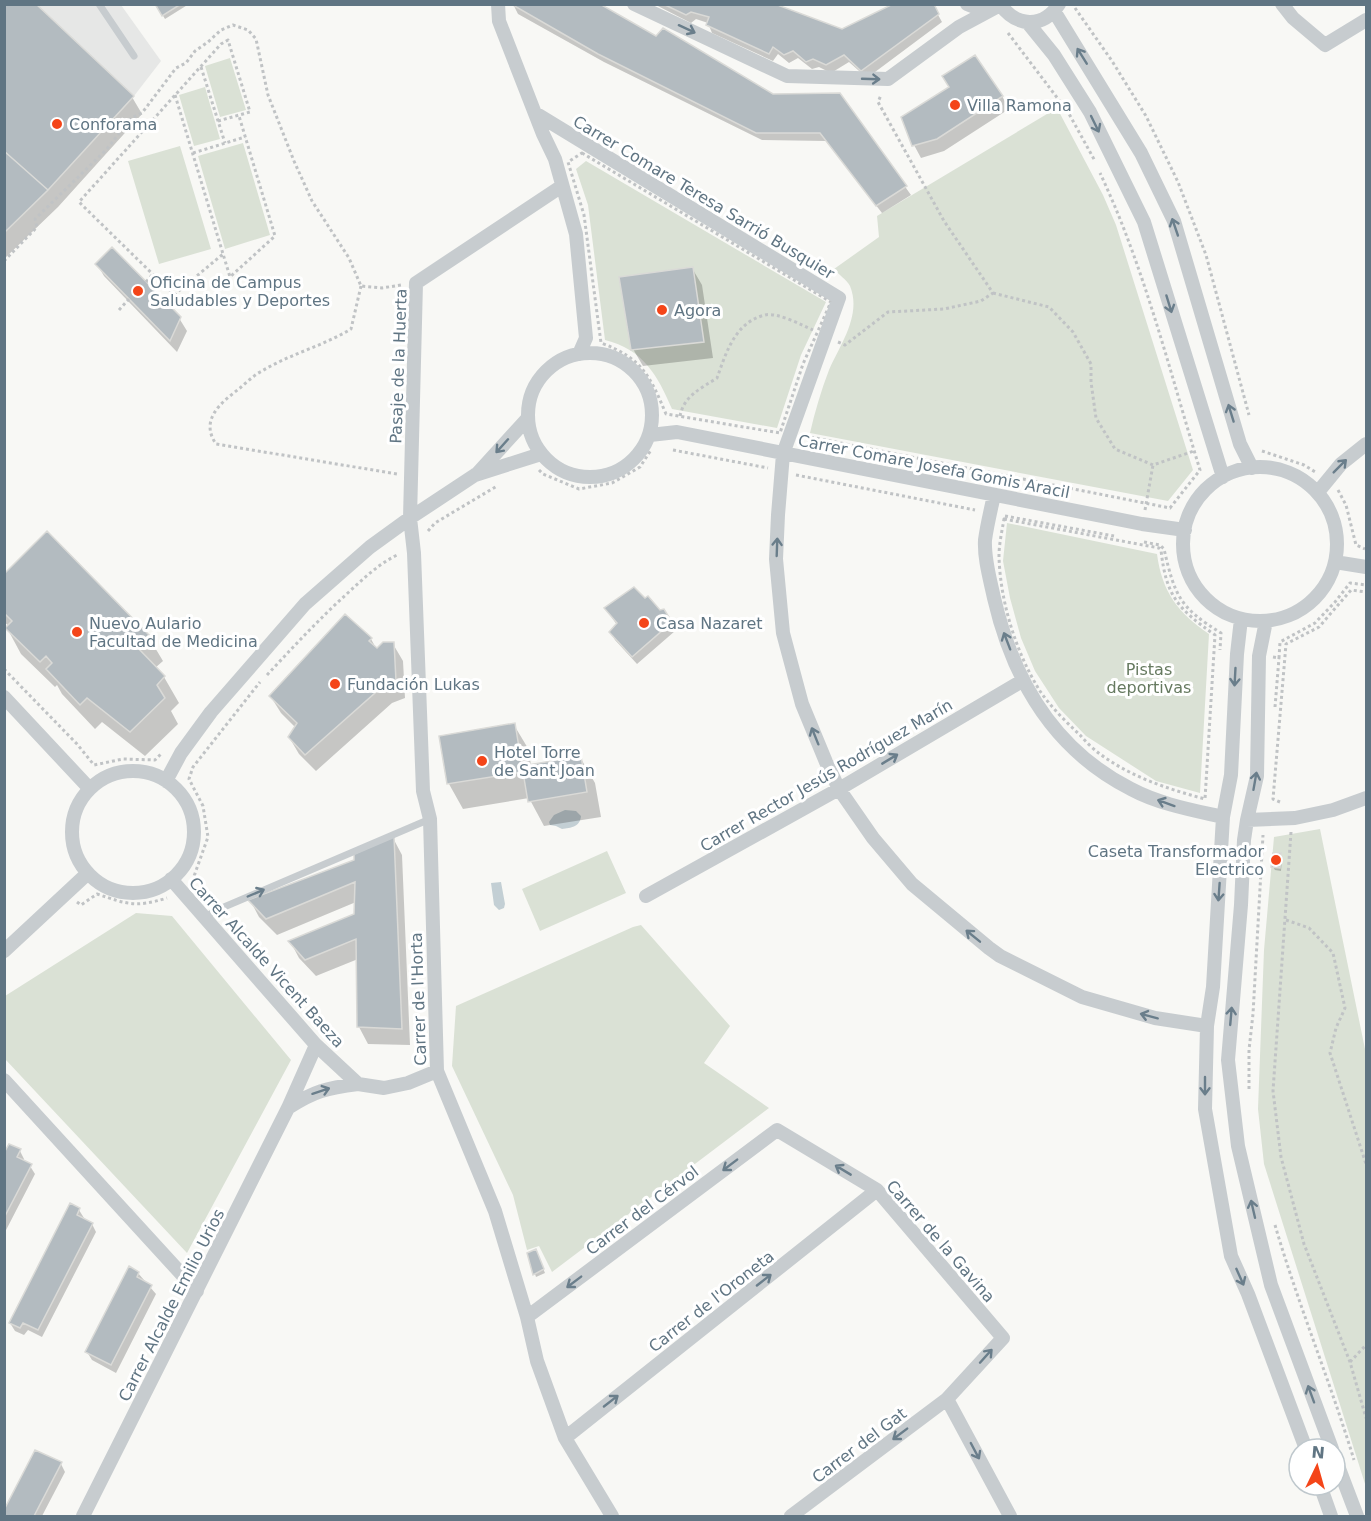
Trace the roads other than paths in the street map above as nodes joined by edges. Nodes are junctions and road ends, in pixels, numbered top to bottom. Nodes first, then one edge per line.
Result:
1 (99, 4) edge
2 (498, 4) edge
3 (634, 4) edge
4 (967, 4) edge
5 (989, 4) edge
6 (1282, 4) edge
7 (1000, 5) edge
8 (1057, 8) edge
9 (1366, 20) edge
10 (1028, 22) junction
11 (134, 56) dead end
12 (535, 113) junction
13 (562, 186) junction
14 (586, 338) junction
15 (597, 353) junction
16 (579, 354) junction
17 (652, 417) junction
18 (528, 418) junction
19 (677, 432) junction
20 (652, 441) junction
21 (1366, 444) edge
22 (541, 454) junction
23 (783, 454) junction
24 (1252, 468) junction
25 (476, 475) junction
26 (1223, 477) junction
27 (1318, 492) junction
28 (994, 495) junction
29 (410, 518) junction
30 (1185, 531) junction
31 (1335, 562) junction
32 (1366, 567) edge
33 (1241, 619) junction
34 (1266, 621) junction
35 (1022, 681) junction
36 (4, 697) edge
37 (166, 781) junction
38 (90, 788) junction
39 (839, 789) junction
40 (1366, 798) edge
41 (1223, 817) junction
42 (430, 819) junction
43 (1247, 820) junction
44 (88, 873) junction
45 (171, 879) junction
46 (646, 896) dead end
47 (202, 918) junction
48 (4, 951) edge
49 (1207, 1026) junction
50 (316, 1045) junction
51 (436, 1071) junction
52 (4, 1080) edge
53 (358, 1084) junction
54 (288, 1108) junction
55 (777, 1130) joint
56 (877, 1190) junction
57 (197, 1291) junction
58 (527, 1317) junction
59 (947, 1399) junction
60 (1302, 1437) edge
61 (1328, 1437) edge
62 (565, 1438) junction
63 (1347, 1490) edge
64 (1324, 1497) edge
65 (83, 1516) edge
66 (612, 1516) edge
67 (791, 1516) edge
68 (1010, 1516) edge
69 (1331, 1516) edge
70 (1357, 1516) edge

1 - 11 lane
2 - 12 street
3 -> 7 street
4 - 5 street
6 - 9 street
7 - 10 street
8 - 10 street
24 -> 8 street
10 -> 26 street
12 - 13 street
12 - 23 street, Carrer Comare Teresa Sarrió Busquier
13 - 14 street
13 - 29 street, Pasaje de la Huerta
14 - 15 street
14 - 16 street
15 - 16 street
15 - 17 street
16 - 18 street
17 - 19 street, Carrer Comare Josefa Gomis Aracil
17 - 20 street
18 - 22 street
18 -> 25 street
19 - 20 street, Carrer Comare Josefa Gomis Aracil
19 - 23 street, Carrer Comare Josefa Gomis Aracil
20 - 22 street
27 -> 21 street
22 - 25 street
23 - 28 street, Carrer Comare Josefa Gomis Aracil
39 -> 23 street, Carrer Comare Teresa Sarrió Busquier
24 - 26 street
24 - 27 street
25 - 29 street
26 - 30 street
27 - 31 street
28 - 30 street, Carrer Comare Josefa Gomis Aracil
35 -> 28 street
29 - 37 street
29 - 42 street, Carrer de l'Horta
30 - 33 street
31 - 32 street
31 - 34 street
33 - 34 street
33 -> 41 street
43 -> 34 street
39 -> 35 street, Carrer Rector Jesús Rodríguez Marín
41 -> 35 street
36 - 38 street
37 - 38 street
37 - 45 street
38 - 44 street
39 - 46 street, Carrer Rector Jesús Rodríguez Marín
49 -> 39 street, Carrer Comare Teresa Sarrió Busquier
40 - 43 street
41 -> 49 street
47 -> 42 lane
42 - 51 street, Carrer de l'Horta
61 -> 43 street
44 - 45 street
44 - 48 street
45 - 47 street, Carrer Alcalde Vicent Baeza
47 - 50 street, Carrer Alcalde Vicent Baeza
49 -> 60 street
50 - 53 street, Carrer Alcalde Vicent Baeza
50 - 54 street, Carrer Alcalde Emilio Urios
51 - 53 street
51 - 58 street, Carrer de l'Horta
52 - 57 street
54 -> 53 street
54 - 57 street, Carrer Alcalde Emilio Urios
56 -> 55 street, Carrer de la Gavina
55 -> 58 street, Carrer del Cérvol
59 -> 56 street, Carrer de la Gavina
62 -> 56 street, Carrer de l'Oroneta
57 - 65 street, Carrer Alcalde Emilio Urios
58 - 62 street, Carrer de l'Horta
59 -> 67 street, Carrer del Gat
59 -> 68 street
62 - 66 street, Carrer de l'Horta
63 - 70 street
64 - 69 street

